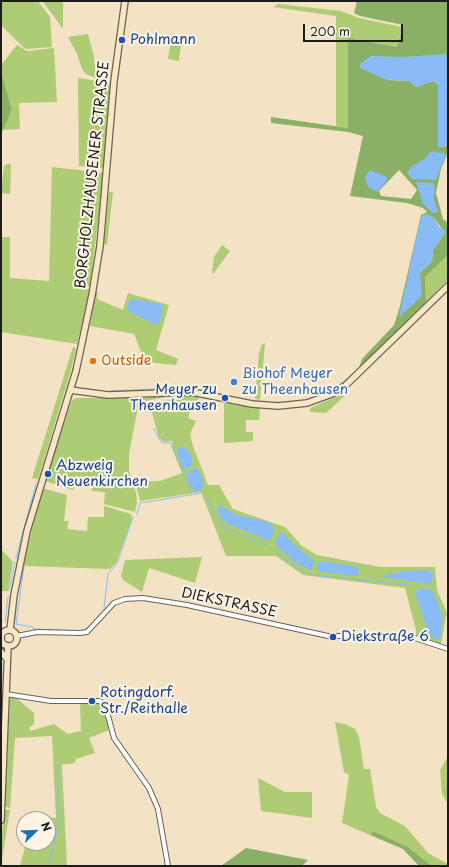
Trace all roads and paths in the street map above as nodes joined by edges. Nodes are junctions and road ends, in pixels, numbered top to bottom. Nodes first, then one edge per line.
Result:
1 (125, 1) edge
2 (448, 286) edge
3 (70, 390) junction
4 (10, 630) junction
5 (17, 636) junction
6 (1, 642) edge
7 (8, 646) junction
8 (448, 649) edge
9 (1, 652) edge
10 (8, 659) junction
11 (6, 694) junction
12 (1, 820) edge
13 (168, 866) edge

1 - 3 main road, BORGHOLZHAUSENER STRASSE
2 - 3 main road
3 - 4 main road, BORGHOLZHAUSENER STRASSE
4 - 5 main road
4 - 6 main road
5 - 7 main road
5 - 8 street, DIEKSTRASSE
6 - 7 main road
7 - 10 main road
9 - 10 main road
10 - 11 main road
11 - 12 main road
11 - 13 street

